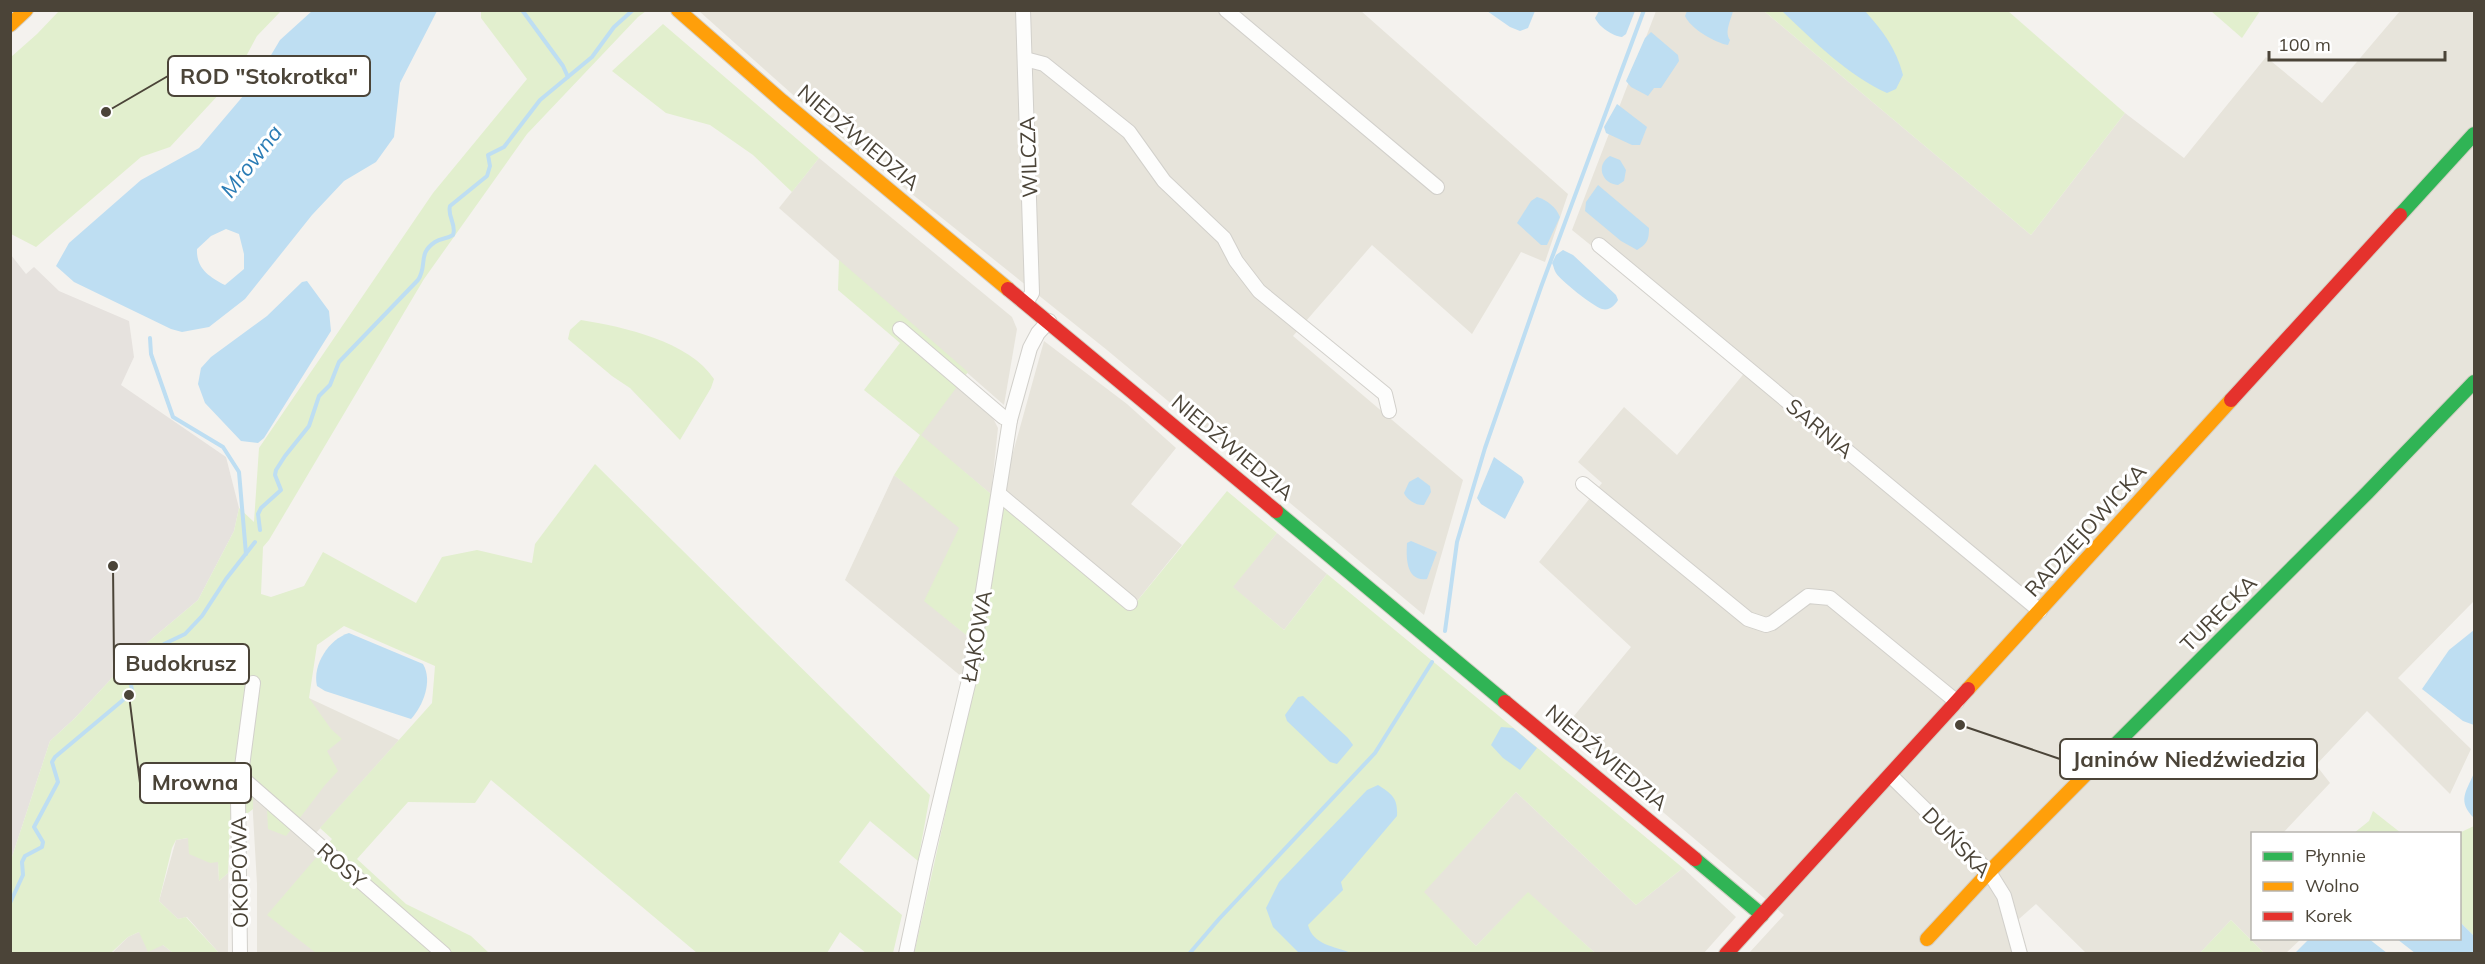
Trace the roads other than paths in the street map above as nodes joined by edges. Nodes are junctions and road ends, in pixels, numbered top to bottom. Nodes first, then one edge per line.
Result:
1 (26, 10) edge
2 (678, 10) edge
3 (1023, 10) edge
4 (1226, 10) edge
5 (10, 25) edge
6 (1025, 59) junction
7 (2475, 134) edge
8 (1437, 187) dead end
9 (1599, 245) dead end
10 (1026, 303) junction
11 (1049, 321) junction
12 (900, 329) dead end
13 (2475, 382) edge
14 (1389, 411) dead end
15 (1010, 420) junction
16 (1583, 484) dead end
17 (999, 494) junction
18 (1130, 603) dead end
19 (2040, 611) junction
20 (253, 683) dead end
21 (1957, 702) junction
22 (1890, 775) junction
23 (240, 776) junction
24 (1989, 872) junction
25 (1762, 915) junction
26 (1928, 939) dead end
27 (240, 954) edge
28 (444, 954) edge
29 (906, 954) edge
30 (1726, 954) edge
31 (2020, 954) edge

1 - 5 street
2 - 10 street, NIEDŹWIEDZIA
3 - 6 street, WILCZA
4 - 8 street
6 - 10 street, WILCZA
6 - 14 street
7 - 19 street, RADZIEJOWICKA
9 - 19 street, SARNIA
10 - 11 street, NIEDŹWIEDZIA
11 - 15 street, ŁĄKOWA
11 - 25 street, NIEDŹWIEDZIA
12 - 15 street
13 - 24 street, TURECKA
15 - 17 street, ŁĄKOWA
16 - 21 street
17 - 18 street
17 - 29 street, ŁĄKOWA
19 - 21 street, RADZIEJOWICKA
20 - 23 street, OKOPOWA
21 - 22 street, RADZIEJOWICKA
22 - 24 street, DUŃSKA
22 - 25 street, RADZIEJOWICKA
23 - 27 street, OKOPOWA
23 - 28 street, ROSY
24 - 26 street, TURECKA
24 - 31 street, DUŃSKA
25 - 30 street, RADZIEJOWICKA

